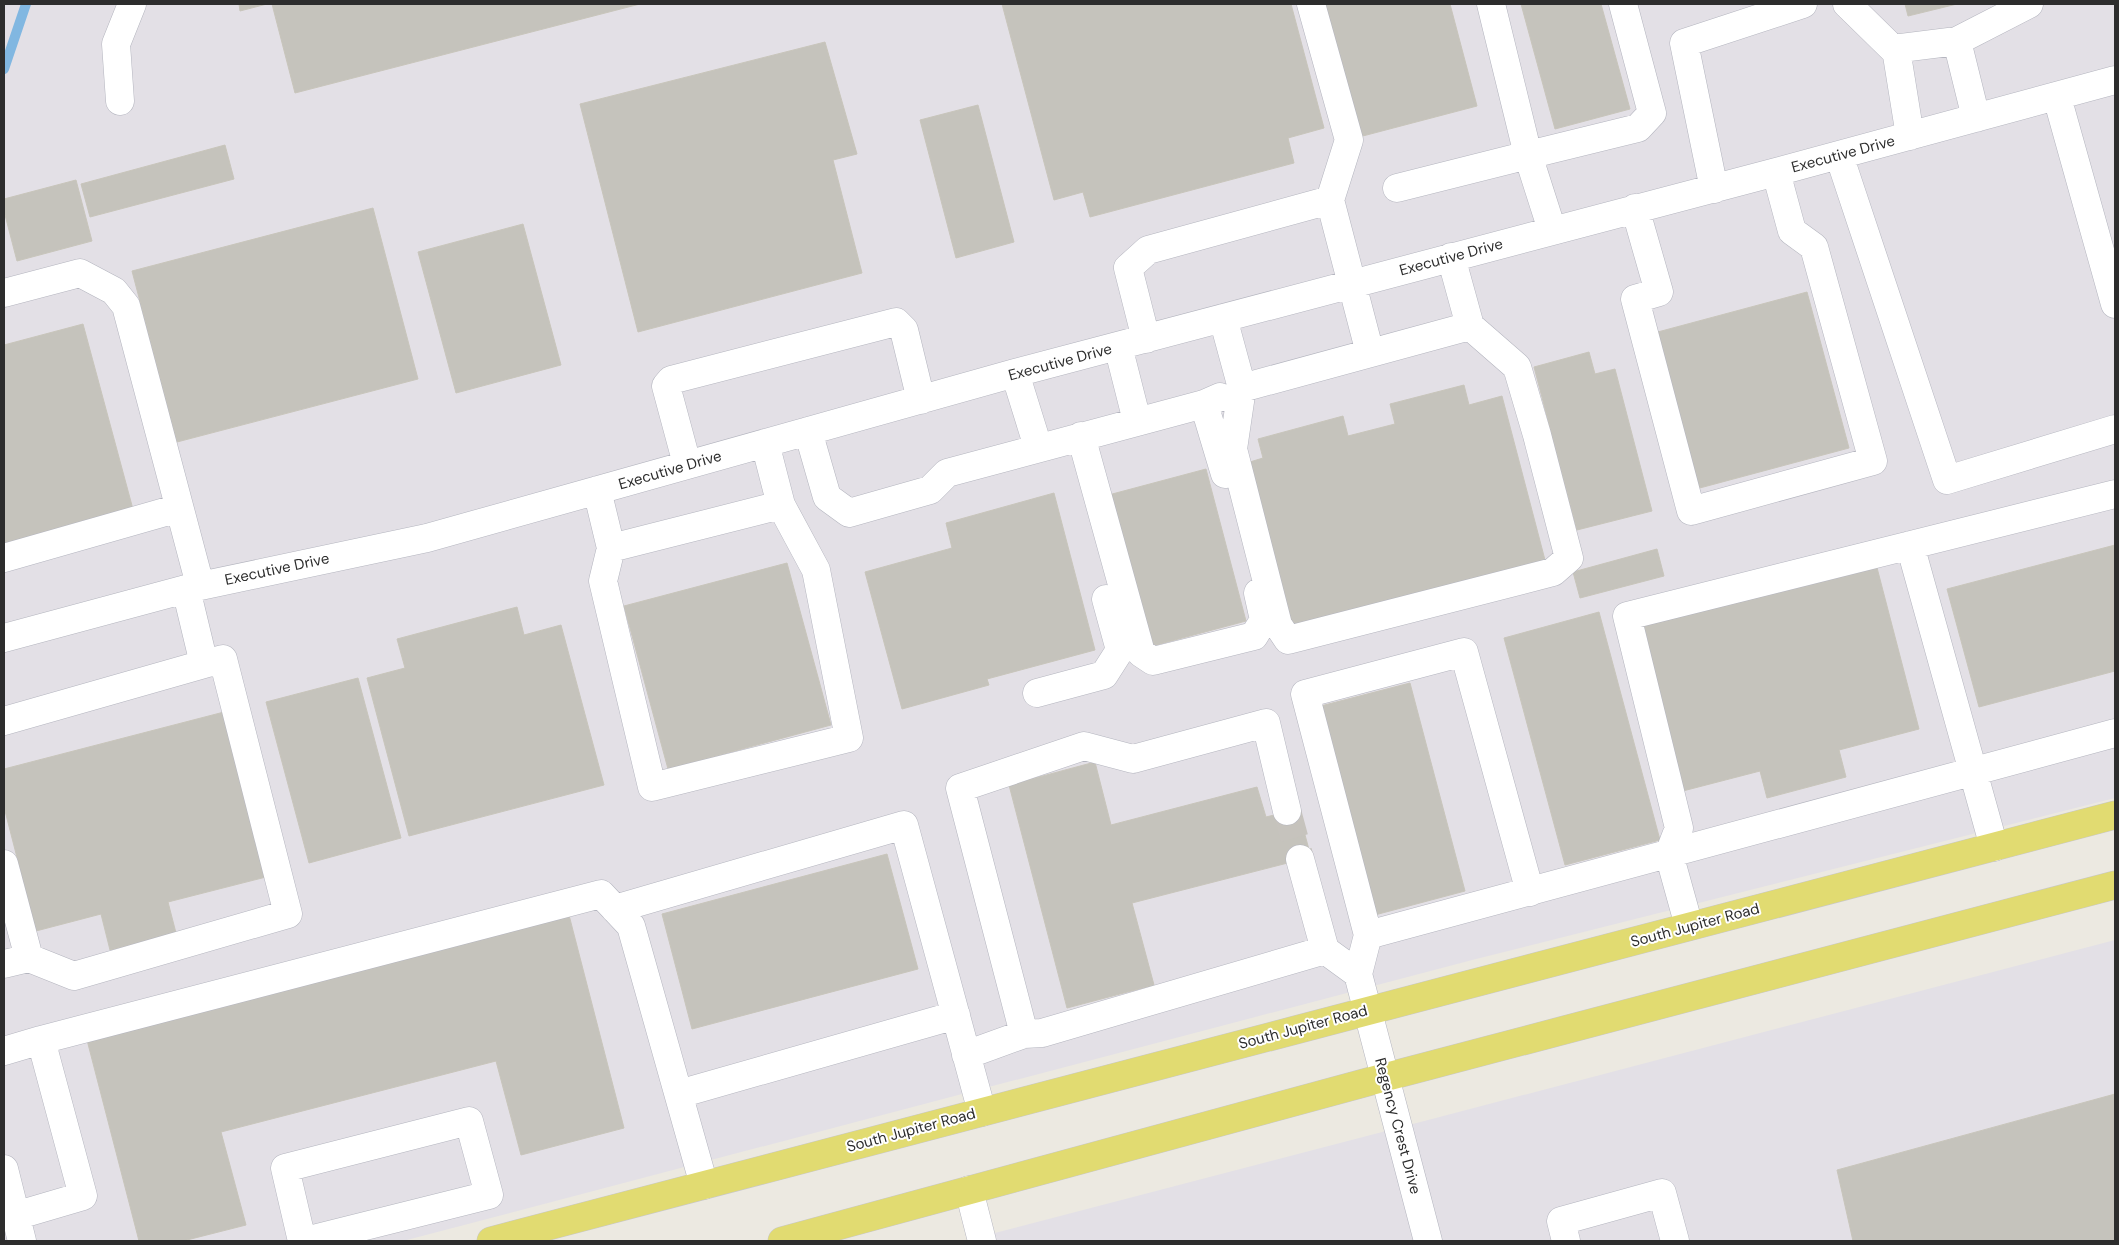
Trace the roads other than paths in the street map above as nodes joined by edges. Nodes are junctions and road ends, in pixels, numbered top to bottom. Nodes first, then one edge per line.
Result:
1 (132, 4) edge
2 (1311, 4) edge
3 (1491, 4) edge
4 (1623, 4) edge
5 (1803, 4) edge
6 (1847, 4) edge
7 (2029, 4) edge
8 (1957, 41) junction
9 (1896, 49) junction
10 (2115, 80) edge
11 (2056, 97) junction
12 (120, 101) dead end
13 (1976, 118) junction
14 (1910, 136) junction
15 (1528, 155) junction
16 (1839, 155) junction
17 (1776, 172) junction
18 (1397, 188) dead end
19 (1714, 188) junction
20 (1330, 200) junction
21 (1634, 208) junction
22 (1552, 230) junction
23 (1451, 257) junction
24 (1351, 284) junction
25 (4, 293) edge
26 (2115, 304) edge
27 (1223, 318) junction
28 (1470, 326) junction
29 (1146, 339) junction
30 (1118, 346) junction
31 (1370, 353) junction
32 (1015, 373) junction
33 (1242, 388) junction
34 (921, 400) junction
35 (1204, 404) junction
36 (1137, 421) junction
37 (2115, 429) edge
38 (808, 431) junction
39 (1073, 438) junction
40 (765, 443) junction
41 (1038, 447) junction
42 (687, 464) junction
43 (597, 490) junction
44 (2115, 494) edge
45 (781, 505) junction
46 (179, 508) junction
47 (1910, 545) junction
48 (612, 548) junction
49 (4, 558) edge
50 (193, 587) junction
51 (4, 638) edge
52 (204, 664) junction
53 (1037, 693) dead end
54 (4, 721) edge
55 (2115, 733) edge
56 (1972, 772) junction
57 (1288, 812) tunnel mouth
58 (2115, 815) edge
59 (1994, 847) junction
60 (1669, 854) junction
61 (1300, 859) tunnel mouth
62 (4, 864) edge
63 (2115, 885) edge
64 (1530, 892) junction
65 (615, 909) junction
66 (1689, 926) junction
67 (1368, 935) junction
68 (1324, 950) junction
69 (16, 961) edge
70 (1358, 974) junction
71 (1366, 1010) junction
72 (956, 1015) junction
73 (1024, 1034) junction
74 (41, 1040) junction
75 (4, 1051) edge
76 (966, 1055) junction
77 (1386, 1077) junction
78 (679, 1094) junction
79 (982, 1112) junction
80 (4, 1169) edge
81 (704, 1185) junction
82 (969, 1190) junction
83 (19, 1228) edge
84 (386, 1231) edge
85 (560, 1232) edge
86 (303, 1241) edge
87 (491, 1241) edge
88 (782, 1241) edge
89 (982, 1241) edge
90 (1428, 1241) edge
91 (1566, 1241) edge
92 (1675, 1241) edge

1 - 12 street
2 - 20 street
3 - 15 street
4 - 15 street
5 - 19 street
6 - 9 street
7 - 8 street
8 - 9 street
8 - 13 street
9 - 14 street
10 - 11 street, Executive Drive
11 - 13 street, Executive Drive
11 - 26 street
13 - 14 street, Executive Drive
14 - 16 street, Executive Drive
15 - 18 street
15 - 22 street
16 - 17 street, Executive Drive
16 - 37 street
17 - 19 street, Executive Drive
17 - 21 street
19 - 21 street, Executive Drive
20 - 24 street
20 - 29 street
21 - 22 street, Executive Drive
22 - 23 street, Executive Drive
23 - 24 street, Executive Drive
23 - 28 street
24 - 27 street, Executive Drive
24 - 31 street
25 - 46 street
27 - 29 street, Executive Drive
27 - 33 street
28 - 31 street
28 - 33 street
29 - 30 street, Executive Drive
30 - 32 street, Executive Drive
30 - 36 street
31 - 33 street
32 - 34 street, Executive Drive
32 - 41 street
33 - 35 street
34 - 38 street, Executive Drive
34 - 42 street
35 - 36 street
35 - 39 street
36 - 39 street
38 - 40 street, Executive Drive
38 - 41 street
39 - 41 street
39 - 53 street
40 - 42 street, Executive Drive
40 - 45 street
42 - 43 street, Executive Drive
43 - 48 street
43 - 50 street, Executive Drive
44 - 47 street
45 - 48 street
45 - 48 street
46 - 49 street
46 - 50 street
47 - 56 street
47 - 60 street
50 - 51 street, Executive Drive
50 - 52 street
52 - 54 street
52 - 69 street
55 - 56 street
56 - 59 street
56 - 60 street
57 - 73 street
58 - 59 main road, South Jupiter Road
59 - 66 main road, South Jupiter Road
60 - 64 street
60 - 66 street
61 - 68 street
62 - 69 street
63 - 77 main road
64 - 67 street
64 - 67 street
65 - 72 street
65 - 74 street
65 - 78 street
66 - 71 main road, South Jupiter Road
67 - 70 street
68 - 70 street
68 - 73 street
70 - 71 street, Regency Crest Drive
71 - 77 street, Regency Crest Drive
71 - 79 main road, South Jupiter Road
72 - 76 street
72 - 78 street
73 - 76 street
74 - 75 street
74 - 83 street
76 - 79 street
77 - 82 main road
77 - 90 street, Regency Crest Drive
78 - 81 street
79 - 81 main road, South Jupiter Road
80 - 83 street
81 - 85 main road, South Jupiter Road
82 - 88 main road
82 - 89 street
84 - 86 street
84 - 86 street
85 - 87 main road, South Jupiter Road
91 - 92 street

